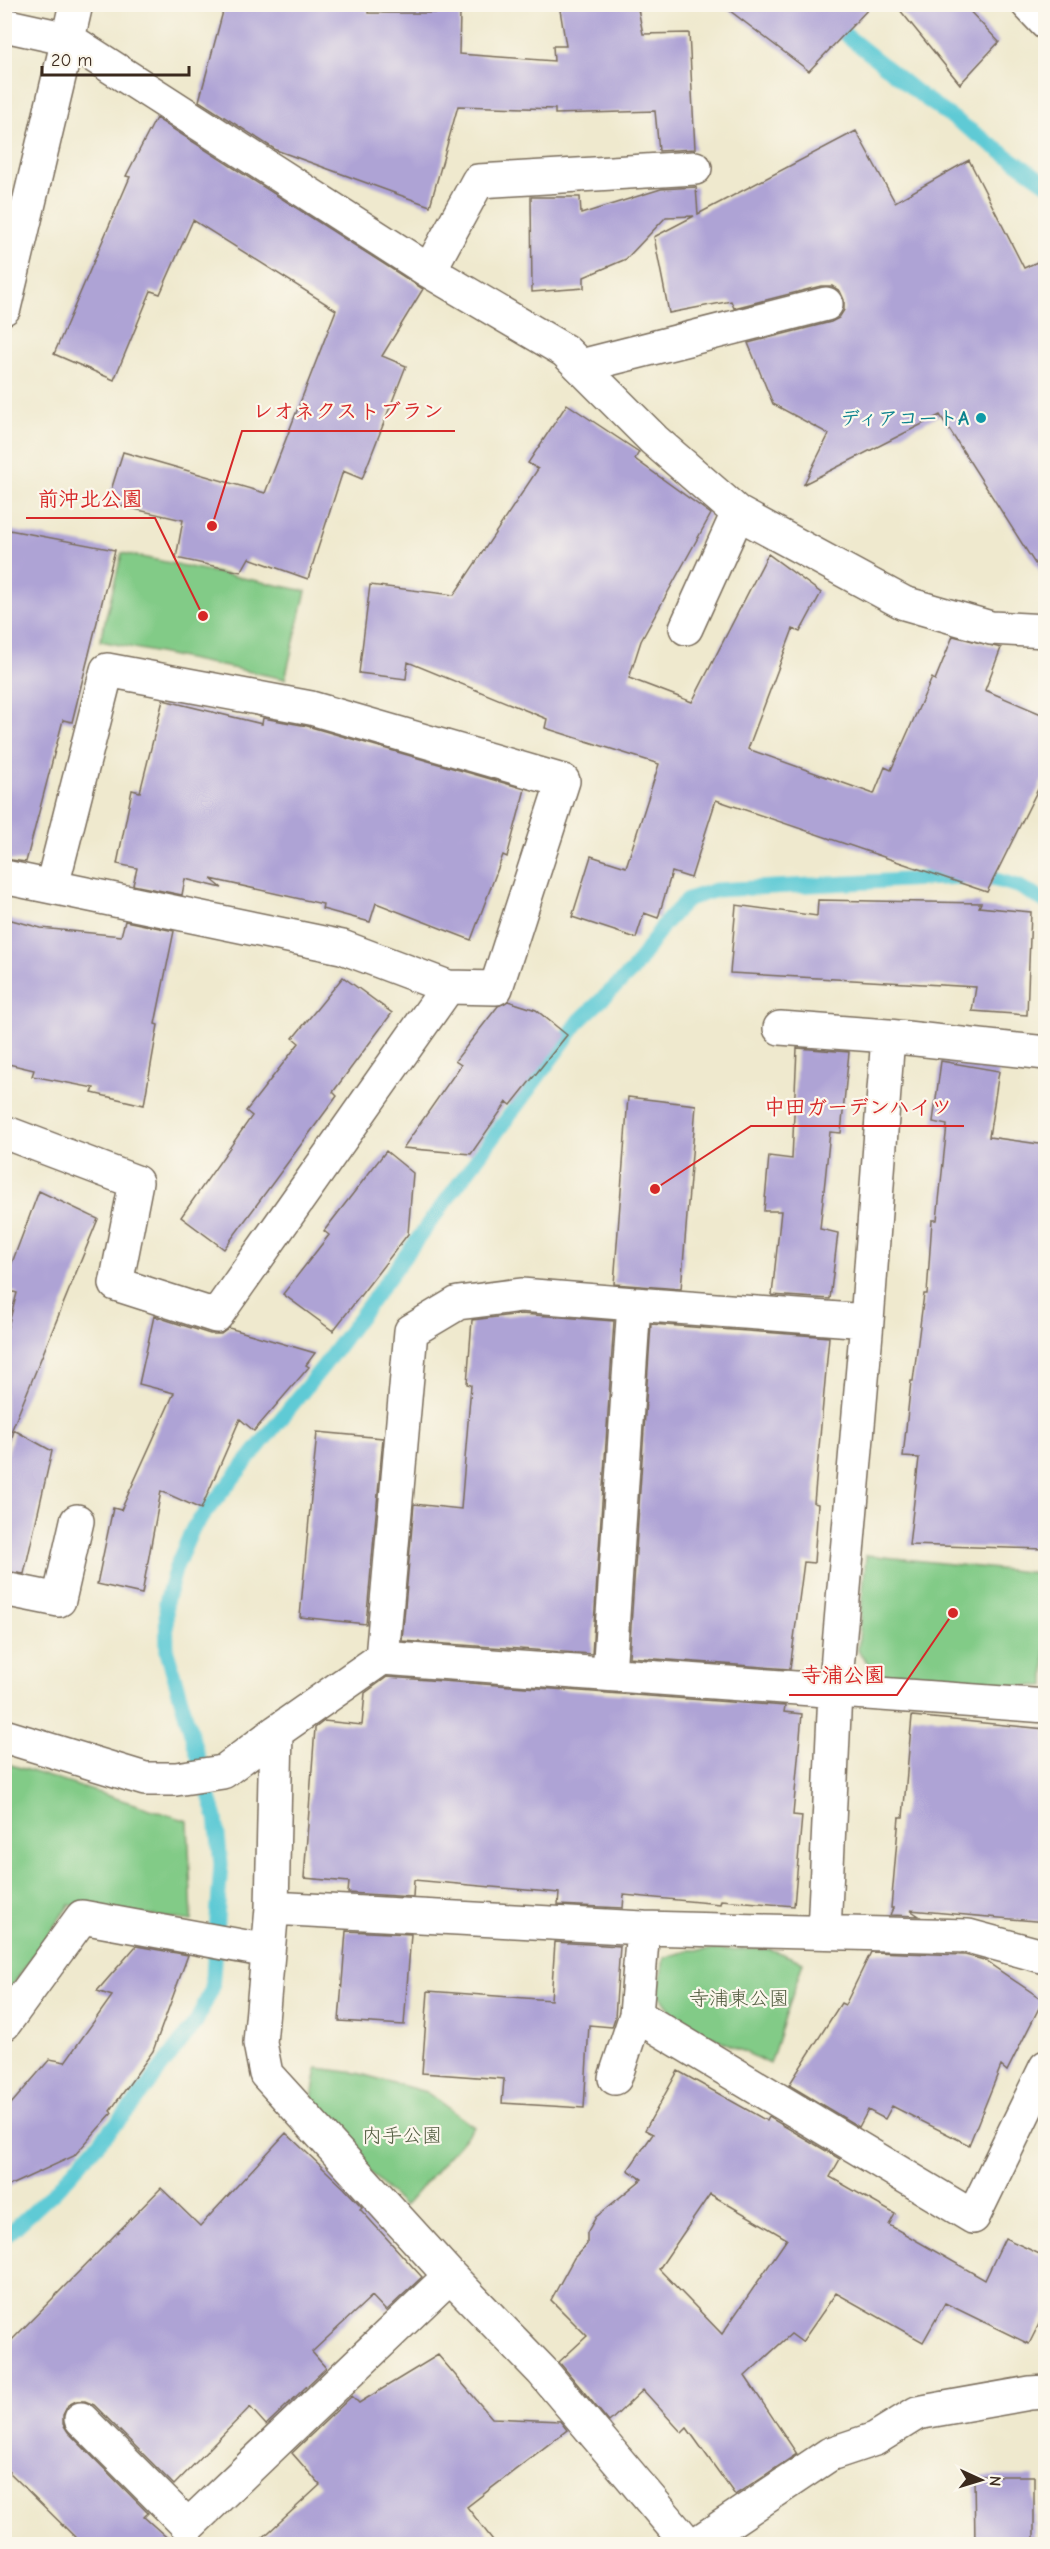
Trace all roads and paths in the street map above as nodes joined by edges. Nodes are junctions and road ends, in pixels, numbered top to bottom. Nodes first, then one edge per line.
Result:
1 (76, 4) edge
2 (1028, 4) edge
3 (1046, 23) edge
4 (4, 25) edge
5 (68, 39) junction
6 (695, 168) dead end
7 (429, 271) junction
8 (826, 304) dead end
9 (4, 308) edge
10 (581, 366) junction
11 (738, 513) junction
12 (686, 628) dead end
13 (1046, 631) edge
14 (4, 876) edge
15 (52, 886) junction
16 (448, 987) junction
17 (780, 1028) dead end
18 (888, 1036) junction
19 (1046, 1053) edge
20 (4, 1132) edge
21 (634, 1304) junction
22 (867, 1321) junction
23 (77, 1521) dead end
24 (4, 1588) edge
25 (382, 1659) junction
26 (609, 1674) junction
27 (835, 1692) junction
28 (1046, 1706) edge
29 (276, 1732) junction
30 (4, 1736) edge
31 (272, 1908) junction
32 (643, 1928) junction
33 (824, 1932) junction
34 (255, 1949) junction
35 (1046, 1957) edge
36 (636, 2015) junction
37 (4, 2024) edge
38 (1046, 2067) edge
39 (615, 2078) dead end
40 (450, 2276) junction
41 (1046, 2392) edge
42 (81, 2419) dead end
43 (688, 2544) edge
44 (696, 2544) edge

1 - 5 street
2 - 3 street
4 - 5 street
5 - 7 street
5 - 9 street
6 - 7 street
7 - 10 street
8 - 10 street
10 - 11 street
11 - 12 street
11 - 13 street
14 - 15 street
15 - 16 street
15 - 16 street
16 - 20 street
17 - 18 street
18 - 19 street
18 - 22 street
21 - 22 street
21 - 25 street
21 - 26 street
22 - 27 street
23 - 24 street
25 - 26 street
25 - 29 street
26 - 27 street
27 - 28 street
27 - 33 street
29 - 30 street
29 - 31 street
31 - 32 street
31 - 34 street
32 - 33 street
32 - 36 street
33 - 35 street
34 - 37 street
34 - 40 street
36 - 38 street
36 - 39 street
40 - 42 street
40 - 43 street
41 - 44 street

